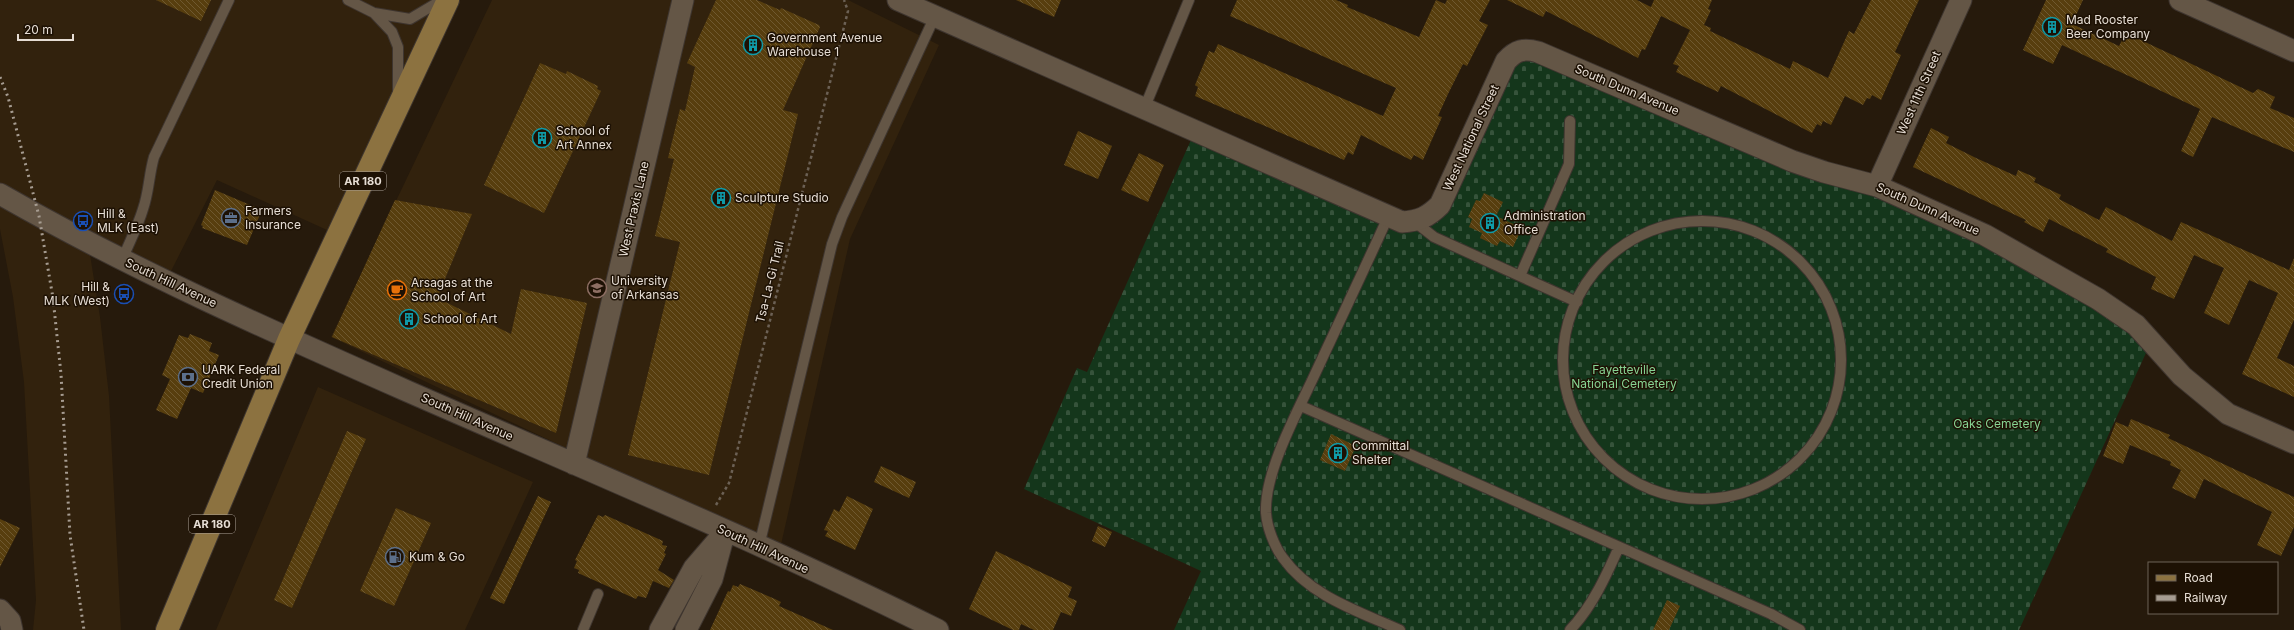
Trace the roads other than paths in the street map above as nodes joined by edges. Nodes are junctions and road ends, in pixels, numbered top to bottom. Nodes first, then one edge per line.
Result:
1 (229, 0) edge
2 (348, 0) edge
3 (442, 0) edge
4 (448, 0) edge
5 (683, 0) edge
6 (898, 0) edge
7 (1190, 0) edge
8 (1961, 0) edge
9 (2180, 0) edge
10 (374, 13) junction
11 (935, 16) junction
12 (1521, 50) joint
13 (2294, 51) edge
14 (399, 105) junction
15 (1144, 109) junction
16 (1570, 121) dead end
17 (1877, 186) junction
18 (0, 194) edge
19 (1388, 218) junction
20 (1415, 222) junction
21 (122, 260) junction
22 (1520, 276) junction
23 (1577, 302) junction
24 (289, 338) junction
25 (1301, 406) junction
26 (2294, 443) edge
27 (574, 464) junction
28 (725, 532) junction
29 (759, 546) junction
30 (1619, 547) junction
31 (598, 594) dead end
32 (0, 610) edge
33 (12, 630) edge
34 (167, 630) edge
35 (584, 630) edge
36 (660, 630) edge
37 (686, 630) edge
38 (938, 630) edge
39 (1400, 630) edge
40 (1570, 630) edge
41 (1800, 630) edge

1 - 21 lane
2 - 10 lane
3 - 10 lane
4 - 14 main road, AR 180
5 - 27 street, West Praxis Lane
6 - 11 street
7 - 15 lane
8 - 17 street, West 11th Street
9 - 13 street
10 - 14 lane
11 - 15 street
11 - 29 lane
12 - 17 street, South Dunn Avenue
12 - 20 street, West National Street
14 - 24 main road, AR 180
15 - 19 street
16 - 22 lane
17 - 26 street, South Dunn Avenue
18 - 21 street, South Hill Avenue
19 - 20 street
19 - 25 lane
20 - 22 lane
21 - 24 street, South Hill Avenue
22 - 23 lane
23 - 23 lane
24 - 27 street, South Hill Avenue
24 - 34 main road, AR 180
25 - 30 lane
25 - 39 lane
27 - 28 street, South Hill Avenue
28 - 29 street, South Hill Avenue
28 - 36 street
28 - 37 street
29 - 38 street, South Hill Avenue
30 - 40 lane
30 - 41 lane
31 - 35 lane
32 - 33 street

